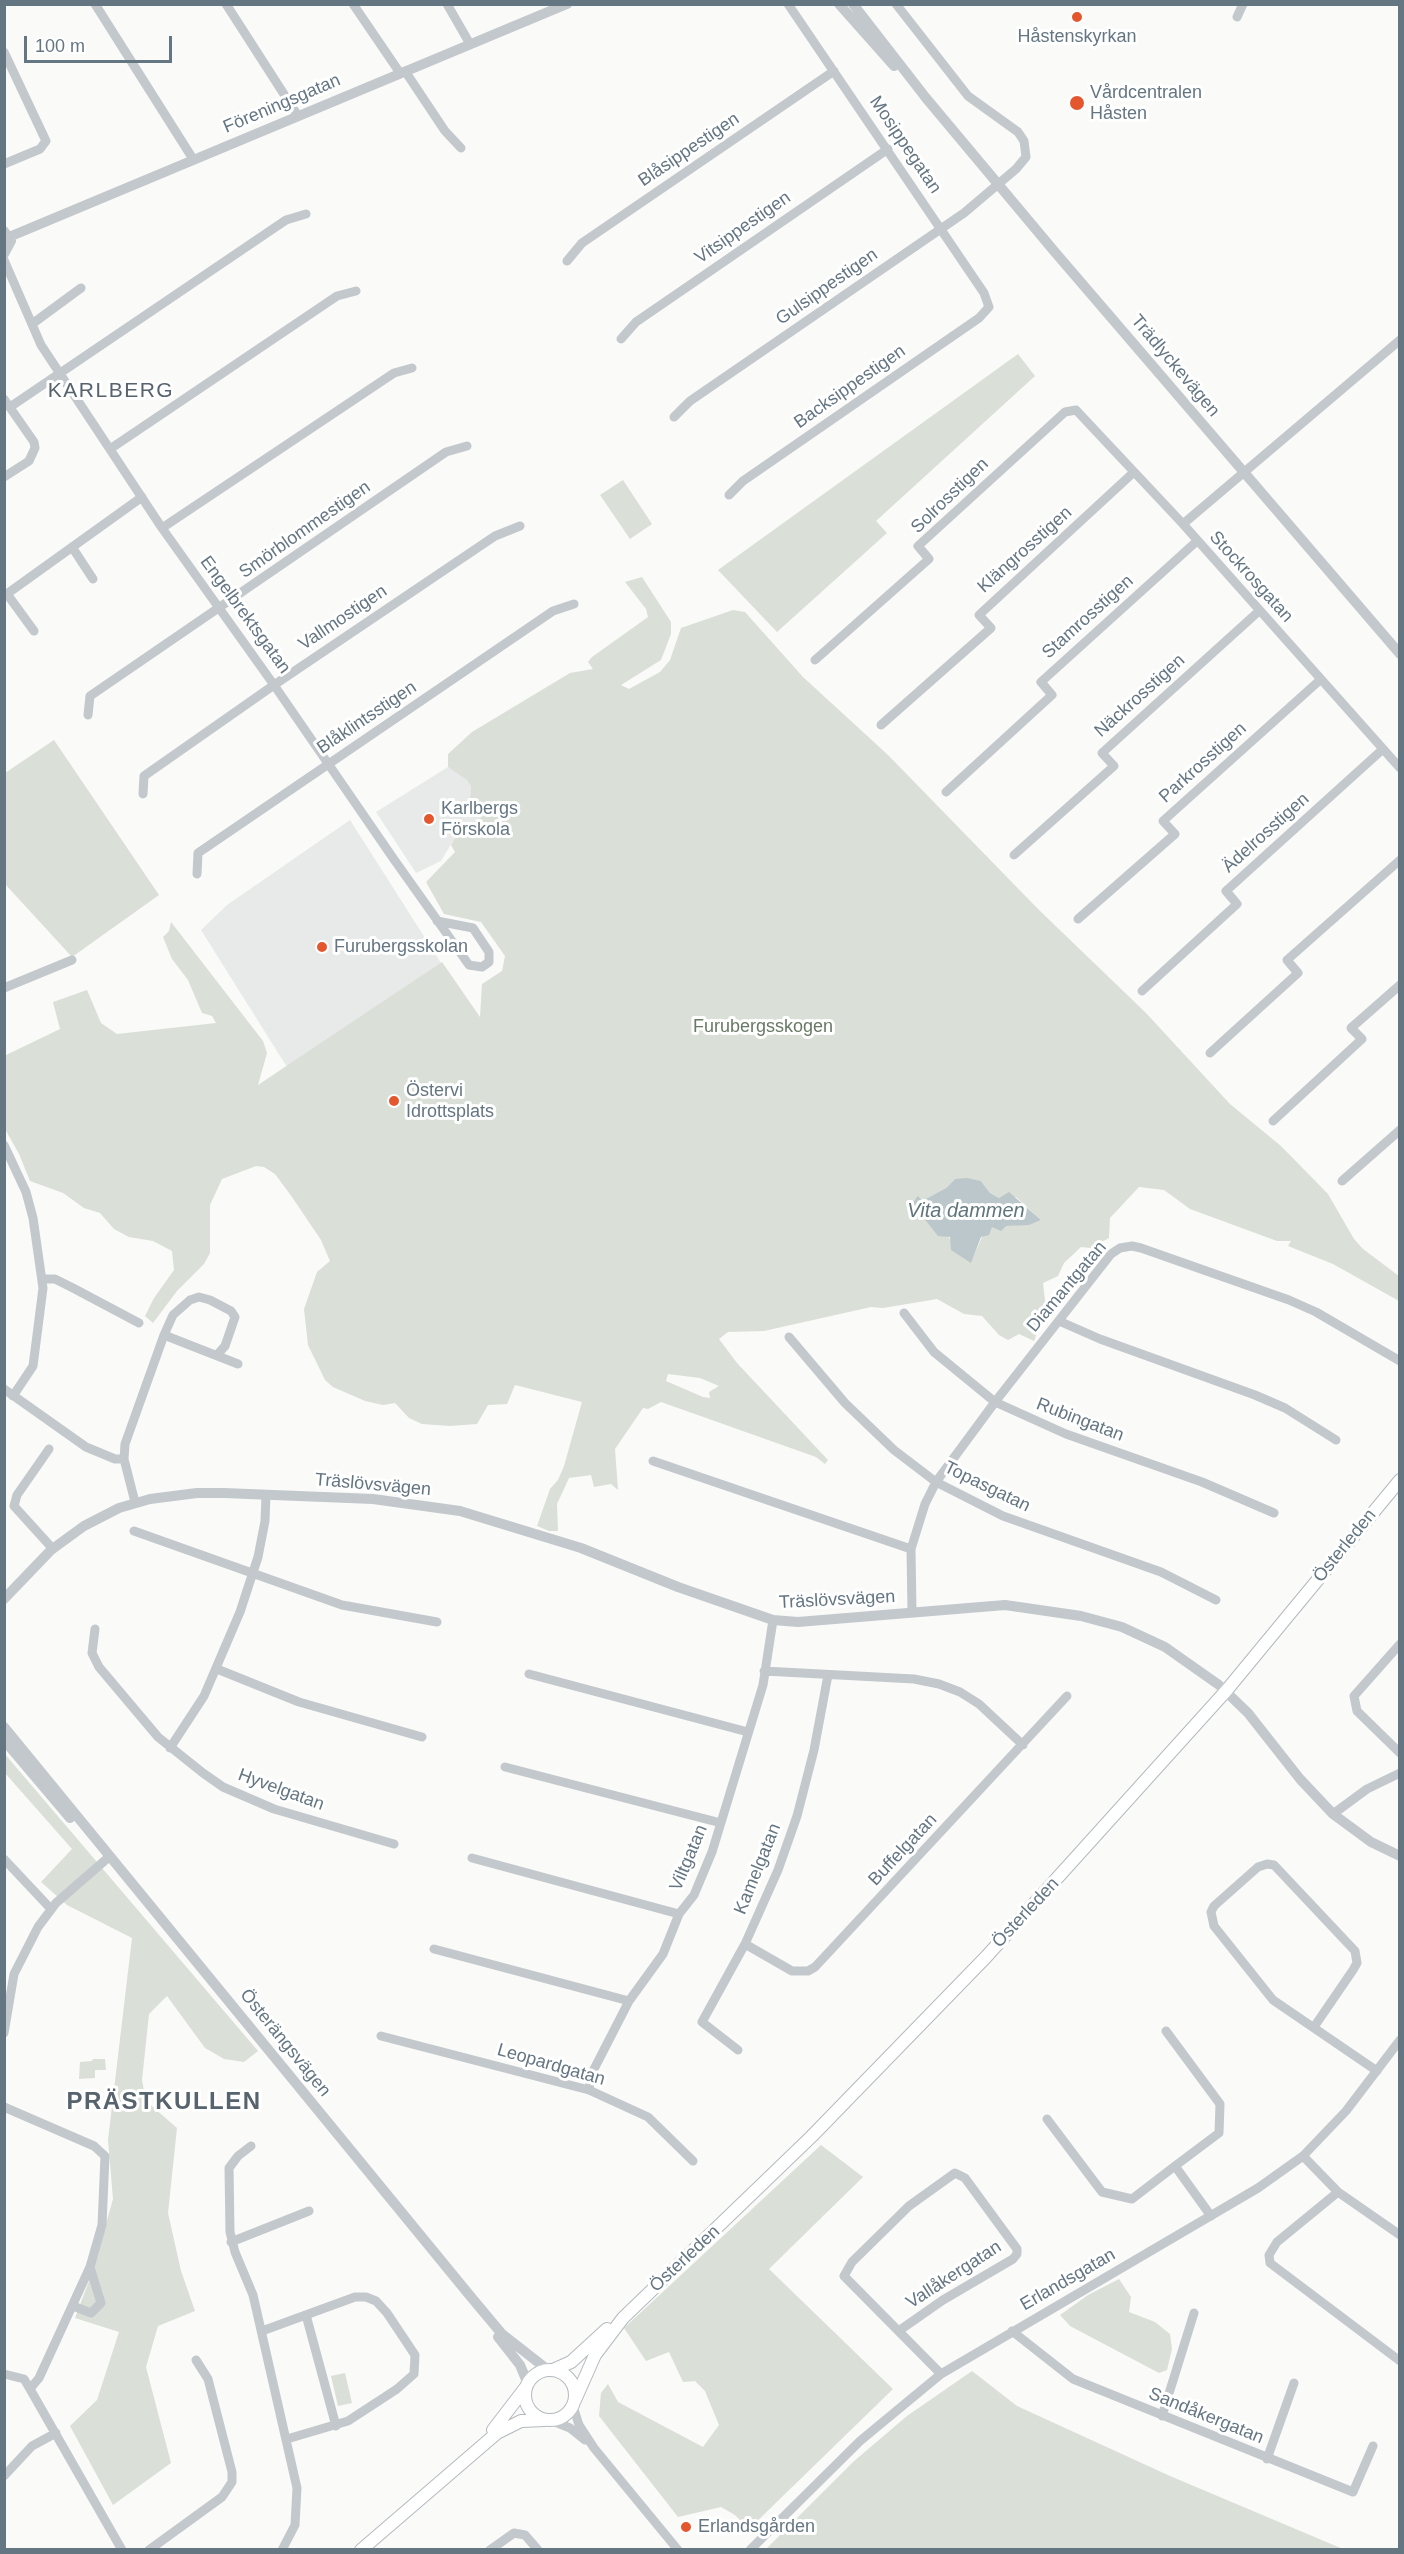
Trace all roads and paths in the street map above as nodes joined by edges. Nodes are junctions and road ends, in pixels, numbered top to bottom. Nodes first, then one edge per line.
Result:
1 (95, 4) edge
2 (226, 4) edge
3 (353, 4) edge
4 (447, 4) edge
5 (788, 4) edge
6 (839, 4) edge
7 (853, 4) edge
8 (1243, 4) edge
9 (562, 5) edge
10 (900, 6) edge
11 (1237, 17) dead end
12 (470, 44) junction
13 (4, 52) edge
14 (834, 71) junction
15 (402, 72) junction
16 (926, 98) junction
17 (298, 116) junction
18 (460, 148) dead end
19 (888, 149) junction
20 (193, 159) junction
21 (4, 164) edge
22 (999, 184) junction
23 (306, 214) dead end
24 (941, 228) junction
25 (7, 234) edge
26 (4, 254) edge
27 (4, 260) edge
28 (567, 261) dead end
29 (81, 288) dead end
30 (356, 291) dead end
31 (989, 307) joint
32 (32, 324) junction
33 (621, 339) dead end
34 (1400, 340) edge
35 (412, 368) dead end
36 (58, 373) junction
37 (7, 403) edge
38 (1076, 410) joint
39 (674, 417) dead end
40 (467, 446) dead end
41 (110, 449) junction
42 (1134, 472) junction
43 (1244, 472) junction
44 (4, 477) edge
45 (729, 495) dead end
46 (142, 497) junction
47 (1183, 524) junction
48 (520, 526) dead end
49 (162, 528) junction
50 (1197, 541) junction
51 (72, 547) junction
52 (93, 579) dead end
53 (6, 595) edge
54 (574, 604) dead end
55 (220, 609) junction
56 (1259, 611) junction
57 (34, 631) dead end
58 (1400, 654) edge
59 (815, 660) dead end
60 (1320, 680) junction
61 (274, 684) junction
62 (88, 715) dead end
63 (881, 725) dead end
64 (1383, 749) junction
65 (328, 765) junction
66 (1400, 768) edge
67 (946, 792) dead end
68 (143, 794) dead end
69 (1014, 855) dead end
70 (1400, 860) edge
71 (197, 874) dead end
72 (1078, 919) dead end
73 (437, 921) junction
74 (72, 960) dead end
75 (1400, 985) edge
76 (4, 988) edge
77 (1142, 991) dead end
78 (1210, 1053) dead end
79 (1273, 1121) dead end
80 (1400, 1130) edge
81 (4, 1145) edge
82 (1342, 1181) dead end
83 (42, 1279) junction
84 (904, 1313) dead end
85 (1059, 1321) junction
86 (139, 1323) dead end
87 (164, 1335) junction
88 (789, 1337) dead end
89 (217, 1355) junction
90 (1400, 1361) edge
91 (238, 1364) dead end
92 (4, 1389) edge
93 (13, 1396) junction
94 (995, 1402) junction
95 (1336, 1440) dead end
96 (49, 1449) dead end
97 (124, 1459) junction
98 (653, 1461) dead end
99 (1400, 1480) edge
100 (936, 1482) junction
101 (266, 1495) junction
102 (135, 1502) junction
103 (1275, 1513) dead end
104 (134, 1532) dead end
105 (53, 1549) junction
106 (910, 1549) junction
107 (253, 1575) junction
108 (4, 1599) edge
109 (1216, 1600) dead end
110 (912, 1612) junction
111 (773, 1620) junction
112 (437, 1622) dead end
113 (95, 1629) dead end
114 (1400, 1644) edge
115 (216, 1669) junction
116 (764, 1671) junction
117 (529, 1674) dead end
118 (828, 1675) junction
119 (1226, 1691) junction
120 (1067, 1696) dead end
121 (4, 1727) edge
122 (748, 1732) junction
123 (422, 1737) dead end
124 (4, 1740) edge
125 (1023, 1746) junction
126 (170, 1748) junction
127 (1400, 1753) edge
128 (505, 1767) dead end
129 (1400, 1773) edge
130 (1333, 1814) junction
131 (721, 1823) junction
132 (394, 1844) dead end
133 (1400, 1856) edge
134 (108, 1858) junction
135 (472, 1858) dead end
136 (4, 1859) edge
137 (50, 1908) junction
138 (679, 1914) junction
139 (745, 1944) junction
140 (434, 1949) dead end
141 (629, 2001) junction
142 (1314, 2027) junction
143 (1166, 2031) dead end
144 (4, 2033) edge
145 (381, 2036) dead end
146 (1400, 2040) edge
147 (738, 2050) dead end
148 (1377, 2071) junction
149 (589, 2090) junction
150 (4, 2107) edge
151 (1047, 2119) dead end
152 (250, 2146) dead end
153 (1303, 2156) junction
154 (693, 2161) dead end
155 (1175, 2166) junction
156 (1338, 2192) junction
157 (309, 2211) dead end
158 (1211, 2216) junction
159 (1400, 2235) edge
160 (231, 2242) junction
161 (90, 2267) junction
162 (73, 2306) junction
163 (1194, 2313) dead end
164 (306, 2315) junction
165 (622, 2318) junction
166 (900, 2330) junction
167 (262, 2331) junction
168 (1012, 2331) junction
169 (196, 2360) dead end
170 (1400, 2361) edge
171 (551, 2370) junction
172 (4, 2374) edge
173 (941, 2374) junction
174 (1294, 2384) dead end
175 (527, 2385) junction
176 (30, 2389) junction
177 (574, 2403) junction
178 (1162, 2416) junction
179 (548, 2420) junction
180 (336, 2426) junction
181 (56, 2433) junction
182 (287, 2439) junction
183 (1373, 2446) dead end
184 (479, 2447) junction
185 (594, 2448) junction
186 (1267, 2459) junction
187 (4, 2476) edge
188 (122, 2550) edge
189 (148, 2550) edge
190 (282, 2550) edge
191 (360, 2550) edge
192 (490, 2550) edge
193 (538, 2550) edge
194 (678, 2550) edge
195 (750, 2550) edge

1 - 20 street
2 - 17 street
3 - 15 street
4 - 12 street
5 - 14 street, Mosippegatan
6 - 16 street, Trädlyckevägen
7 - 16 street, Trädlyckevägen
8 - 11 street
9 - 12 street, Föreningsgatan
10 - 22 street, Gulsippestigen
12 - 15 street, Föreningsgatan
13 - 21 street
14 - 19 street, Mosippegatan
14 - 28 street, Blåsippestigen
15 - 17 street, Föreningsgatan
15 - 18 street
16 - 22 street, Trädlyckevägen
17 - 20 street, Föreningsgatan
19 - 24 street, Mosippegatan
19 - 33 street, Vitsippestigen
20 - 25 street, Föreningsgatan
22 - 24 street, Gulsippestigen
22 - 43 street, Trädlyckevägen
23 - 36 street
24 - 31 street, Mosippegatan
24 - 39 street, Gulsippestigen
25 - 26 street, Föreningsgatan
27 - 32 street, Engelbrektsgatan
29 - 32 street
30 - 41 street
31 - 45 street, Backsippestigen
32 - 36 street, Engelbrektsgatan
34 - 43 street
35 - 49 street
36 - 37 street
36 - 41 street, Engelbrektsgatan
37 - 44 street
38 - 42 street, Stockrosgatan
38 - 59 street, Solrosstigen
40 - 55 street, Smörblommestigen
41 - 46 street, Engelbrektsgatan
42 - 47 street, Stockrosgatan
42 - 63 street, Klängrosstigen
43 - 47 street
43 - 58 street, Trädlyckevägen
46 - 49 street, Engelbrektsgatan
46 - 51 street
47 - 50 street, Stockrosgatan
48 - 61 street, Vallmostigen
49 - 55 street, Engelbrektsgatan
50 - 56 street, Stockrosgatan
50 - 67 street, Stamrosstigen
51 - 52 street
51 - 53 street
53 - 57 street
54 - 65 street, Blåklintsstigen
55 - 61 street, Engelbrektsgatan
55 - 62 street, Smörblommestigen
56 - 60 street, Stockrosgatan
56 - 69 street, Näckrosstigen
60 - 64 street, Stockrosgatan
60 - 72 street, Parkrosstigen
61 - 65 street, Engelbrektsgatan
61 - 68 street, Vallmostigen
64 - 66 street, Stockrosgatan
64 - 77 street, Ädelrosstigen
65 - 71 street, Blåklintsstigen
65 - 73 street, Engelbrektsgatan
70 - 78 street
73 - 73 street, Engelbrektsgatan
74 - 76 street
75 - 79 street
80 - 82 street
81 - 83 street
83 - 86 street
83 - 93 street
84 - 94 street, Rubingatan
85 - 90 street, Diamantgatan
85 - 94 street, Diamantgatan
85 - 95 street
87 - 89 street
87 - 89 street
87 - 97 street
88 - 100 street, Topasgatan
89 - 91 street
92 - 93 street
93 - 97 street
94 - 100 street, Diamantgatan
94 - 103 street, Rubingatan
96 - 105 street
97 - 102 street
98 - 106 street
99 - 119 main road, Österleden
100 - 106 street, Diamantgatan
100 - 109 street, Topasgatan
101 - 102 street, Träslövsvägen
101 - 107 street
101 - 111 street, Träslövsvägen
102 - 105 street, Träslövsvägen
104 - 107 street
105 - 108 street, Träslövsvägen
106 - 110 street, Diamantgatan
107 - 112 street
107 - 115 street
110 - 111 street, Träslövsvägen
110 - 119 street, Träslövsvägen
111 - 116 street, Viltgatan
113 - 126 street, Hyvelgatan
114 - 127 street
115 - 123 street
115 - 126 street
116 - 118 street
116 - 122 street, Viltgatan
117 - 122 street
118 - 125 street
118 - 139 street, Kamelgatan
119 - 130 street, Träslövsvägen
119 - 165 main road, Österleden
120 - 125 street, Buffelgatan
121 - 134 street, Österängsvägen
122 - 131 street, Viltgatan
124 - 134 street, Österängsvägen
125 - 139 street, Buffelgatan
126 - 132 street, Hyvelgatan
128 - 131 street
129 - 130 street
130 - 133 street, Träslövsvägen
131 - 138 street, Viltgatan
134 - 137 street
134 - 171 street, Österängsvägen
134 - 175 street, Österängsvägen
135 - 138 street
136 - 137 street
137 - 144 street
138 - 141 street, Viltgatan
139 - 147 street, Kamelgatan
140 - 141 street
141 - 149 street, Viltgatan
142 - 142 street
142 - 148 street
143 - 155 street
145 - 149 street, Leopardgatan
146 - 148 street, Erlandsgatan
148 - 153 street, Erlandsgatan
149 - 154 street, Leopardgatan
150 - 161 street
151 - 155 street
152 - 160 street
153 - 156 street
153 - 158 street, Erlandsgatan
155 - 158 street
156 - 159 street
156 - 170 street
157 - 160 street
158 - 168 street, Erlandsgatan
160 - 167 street
161 - 162 street
161 - 162 street
162 - 176 street
163 - 178 street
164 - 167 street
164 - 180 street
164 - 180 street
165 - 171 main road, Österleden
165 - 177 main road, Österleden
166 - 166 street, Vallåkergatan
166 - 173 street, Vallåkergatan
167 - 182 street
168 - 173 street, Erlandsgatan
168 - 178 street, Sandåkergatan
169 - 189 street
171 - 175 main road, Österleden
171 - 177 main road
172 - 176 street
173 - 195 street, Erlandsgatan
174 - 186 street
175 - 179 main road
175 - 184 main road, Österleden
176 - 181 street
177 - 179 main road, Österleden
177 - 185 street
178 - 186 street, Sandåkergatan
179 - 184 main road, Österleden
179 - 185 street
180 - 182 street
181 - 187 street
181 - 188 street
182 - 190 street
183 - 186 street, Sandåkergatan
184 - 191 main road, Österleden
185 - 194 street
192 - 193 street

